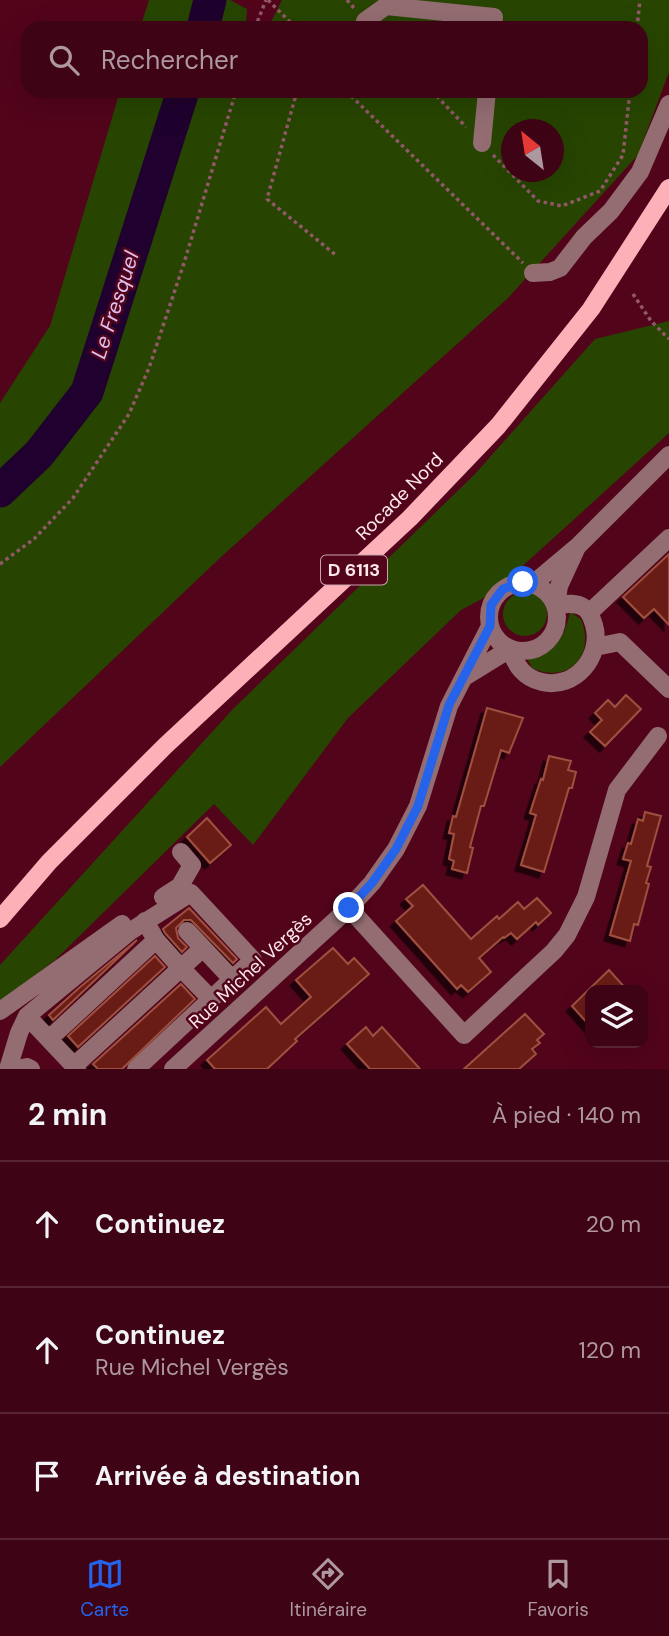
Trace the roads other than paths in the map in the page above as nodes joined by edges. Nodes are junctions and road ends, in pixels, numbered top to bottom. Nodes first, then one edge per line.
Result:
1 (365, 21) dead end
2 (494, 21) edge
3 (486, 98) edge
4 (669, 104) edge
5 (482, 143) road end
6 (669, 188) edge
7 (533, 273) road end
8 (669, 455) edge
9 (669, 538) edge
10 (577, 547) junction
11 (533, 584) junction
12 (556, 605) junction
13 (589, 613) junction
14 (490, 626) junction
15 (595, 647) junction
16 (510, 649) junction
17 (463, 678) junction
18 (669, 689) edge
19 (658, 736) dead end
20 (181, 852) dead end
21 (349, 908) junction
22 (0, 919) edge
23 (145, 921) junction
24 (187, 931) dead end
25 (156, 940) junction
26 (203, 948) junction
27 (181, 968) junction
28 (232, 979) junction
29 (211, 999) junction
30 (0, 1012) edge
31 (27, 1016) junction
32 (49, 1039) junction
33 (75, 1067) edge
34 (8, 1069) edge
35 (18, 1069) edge
36 (31, 1069) edge
37 (136, 1069) edge
38 (173, 1069) edge

1 - 2 street
3 - 5 street
4 - 7 street
6 - 22 main road, Rocade Nord / D 6113
8 - 10 street
9 - 13 street
10 - 11 street
10 - 12 street
11 - 12 street
11 - 14 street
12 - 13 street
12 - 16 street
13 - 15 street
14 - 16 street
14 - 17 street, Rue Michel Vergès
15 - 16 street
15 - 18 street
16 - 17 street
17 - 21 street, Rue Michel Vergès
19 - 21 street
20 - 30 street
21 - 38 street, Rue Michel Vergès
23 - 25 street
23 - 28 street
23 - 31 street
24 - 26 street
25 - 27 street
25 - 32 street
26 - 27 street
26 - 28 street
27 - 29 street
27 - 33 street
28 - 29 street
29 - 37 street
31 - 32 street
31 - 34 street
32 - 33 street
35 - 36 street

